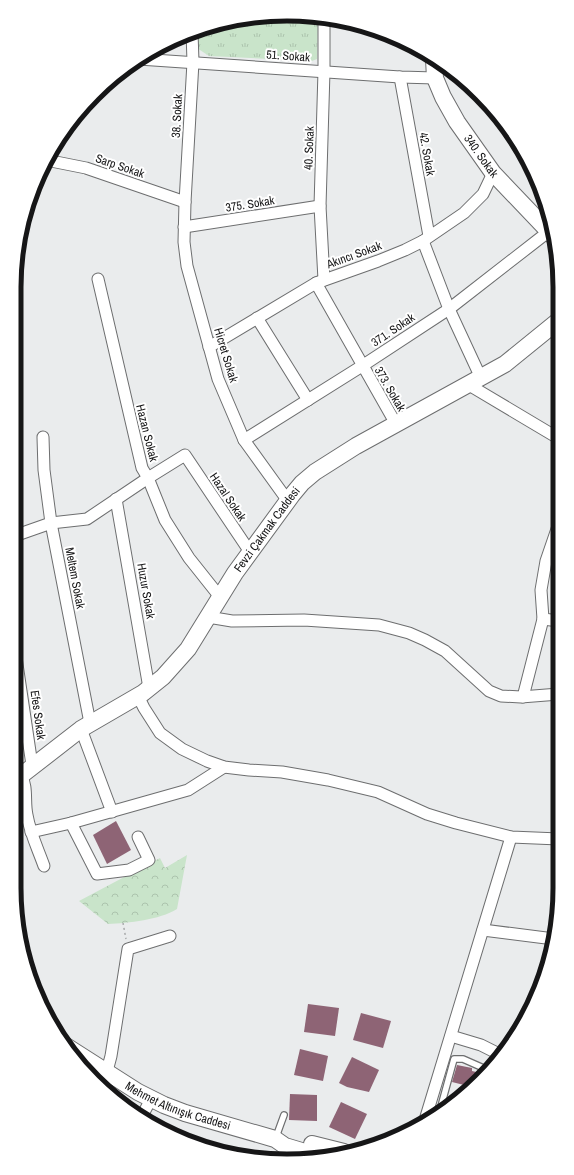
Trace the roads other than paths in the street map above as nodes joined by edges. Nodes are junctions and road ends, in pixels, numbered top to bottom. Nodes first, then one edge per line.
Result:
1 (324, 23) edge
2 (192, 38) edge
3 (150, 60) edge
4 (193, 62) junction
5 (434, 66) edge
6 (324, 71) junction
7 (400, 77) junction
8 (435, 78) junction
9 (53, 161) edge
10 (493, 173) junction
11 (184, 202) junction
12 (320, 206) junction
13 (184, 227) junction
14 (547, 231) edge
15 (548, 237) edge
16 (426, 238) junction
17 (98, 280) dead end
18 (320, 281) junction
19 (449, 308) junction
20 (257, 318) junction
21 (553, 325) edge
22 (209, 347) junction
23 (362, 366) junction
24 (475, 381) junction
25 (308, 400) junction
26 (396, 424) junction
27 (553, 435) edge
28 (43, 437) dead end
29 (244, 440) junction
30 (148, 478) junction
31 (116, 499) junction
32 (288, 501) junction
33 (51, 523) junction
34 (21, 534) edge
35 (553, 541) edge
36 (250, 552) junction
37 (220, 597) junction
38 (208, 617) junction
39 (543, 619) junction
40 (553, 620) edge
41 (144, 692) junction
42 (553, 694) edge
43 (523, 697) junction
44 (85, 726) junction
45 (21, 758) edge
46 (224, 767) junction
47 (22, 774) edge
48 (112, 812) junction
49 (71, 823) junction
50 (31, 832) junction
51 (138, 837) dead end
52 (511, 837) junction
53 (553, 839) edge
54 (44, 866) dead end
55 (483, 930) junction
56 (170, 936) dead end
57 (548, 938) edge
58 (451, 1036) junction
59 (496, 1052) edge
60 (80, 1055) edge
61 (483, 1068) edge
62 (107, 1072) junction
63 (151, 1099) junction
64 (442, 1104) edge
65 (144, 1112) edge
66 (284, 1114) dead end
67 (427, 1114) edge
68 (275, 1139) junction
69 (335, 1150) edge
70 (308, 1153) edge

1 - 6 street, 40. Sokak
2 - 4 street, 38. Sokak
3 - 4 street, 51. Sokak
4 - 6 street, 51. Sokak
4 - 11 street, 38. Sokak
5 - 8 street, 340. Sokak
6 - 7 street, 51. Sokak
6 - 12 street, 40. Sokak
7 - 8 street, 51. Sokak
7 - 16 street, 42. Sokak
8 - 10 street, 340. Sokak
9 - 11 street, Sarp Sokak
10 - 14 street, 340. Sokak
10 - 16 street, Akıncı Sokak
11 - 13 street, Hicret Sokak
12 - 13 street, 375. Sokak
12 - 18 street, 40. Sokak
13 - 22 street, Hicret Sokak
15 - 19 street, 371. Sokak
16 - 18 street, Akıncı Sokak
16 - 19 street, 42. Sokak
17 - 30 street, Hazan Sokak
18 - 20 street, Akıncı Sokak
18 - 23 street, 373. Sokak
19 - 23 street, 371. Sokak
19 - 24 street, 42. Sokak
20 - 22 street, Akıncı Sokak
20 - 25 street
21 - 24 street, Fevzi Çakmak Caddesi
22 - 29 street, Hicret Sokak
23 - 25 street, 371. Sokak
23 - 26 street, 373. Sokak
24 - 26 street, Fevzi Çakmak Caddesi
24 - 27 street
25 - 29 street, 371. Sokak
26 - 32 street, Fevzi Çakmak Caddesi
28 - 33 street, Meltem Sokak
29 - 32 street, Hicret Sokak
30 - 31 street
30 - 36 street, Hazal Sokak
30 - 37 street, Hazan Sokak
31 - 33 street
31 - 41 street, Huzur Sokak
32 - 36 street, Fevzi Çakmak Caddesi
33 - 34 street
33 - 44 street, Meltem Sokak
35 - 39 street
36 - 37 street, Fevzi Çakmak Caddesi
37 - 38 street, Fevzi Çakmak Caddesi
38 - 41 street, Fevzi Çakmak Caddesi
38 - 43 street
39 - 40 street
39 - 43 street
41 - 44 street, Fevzi Çakmak Caddesi
41 - 46 street, Huzur Sokak
42 - 43 street
44 - 47 street, Fevzi Çakmak Caddesi
44 - 48 street, Meltem Sokak
45 - 47 street, Efes Sokak
46 - 48 street
46 - 52 street, Huzur Sokak
47 - 50 street, Efes Sokak
48 - 49 street
49 - 50 street
49 - 51 street
50 - 54 street, Efes Sokak
52 - 53 street, Huzur Sokak
52 - 55 street
55 - 57 street
55 - 58 street
56 - 62 street
58 - 59 street
58 - 67 street
60 - 62 street, Mehmet Altınışık Caddesi
61 - 64 lane
62 - 63 street, Mehmet Altınışık Caddesi
63 - 65 street
63 - 68 street, Mehmet Altınışık Caddesi
66 - 68 lane
68 - 69 street, Mehmet Altınışık Caddesi
68 - 70 street, Mehmet Altınışık Caddesi

